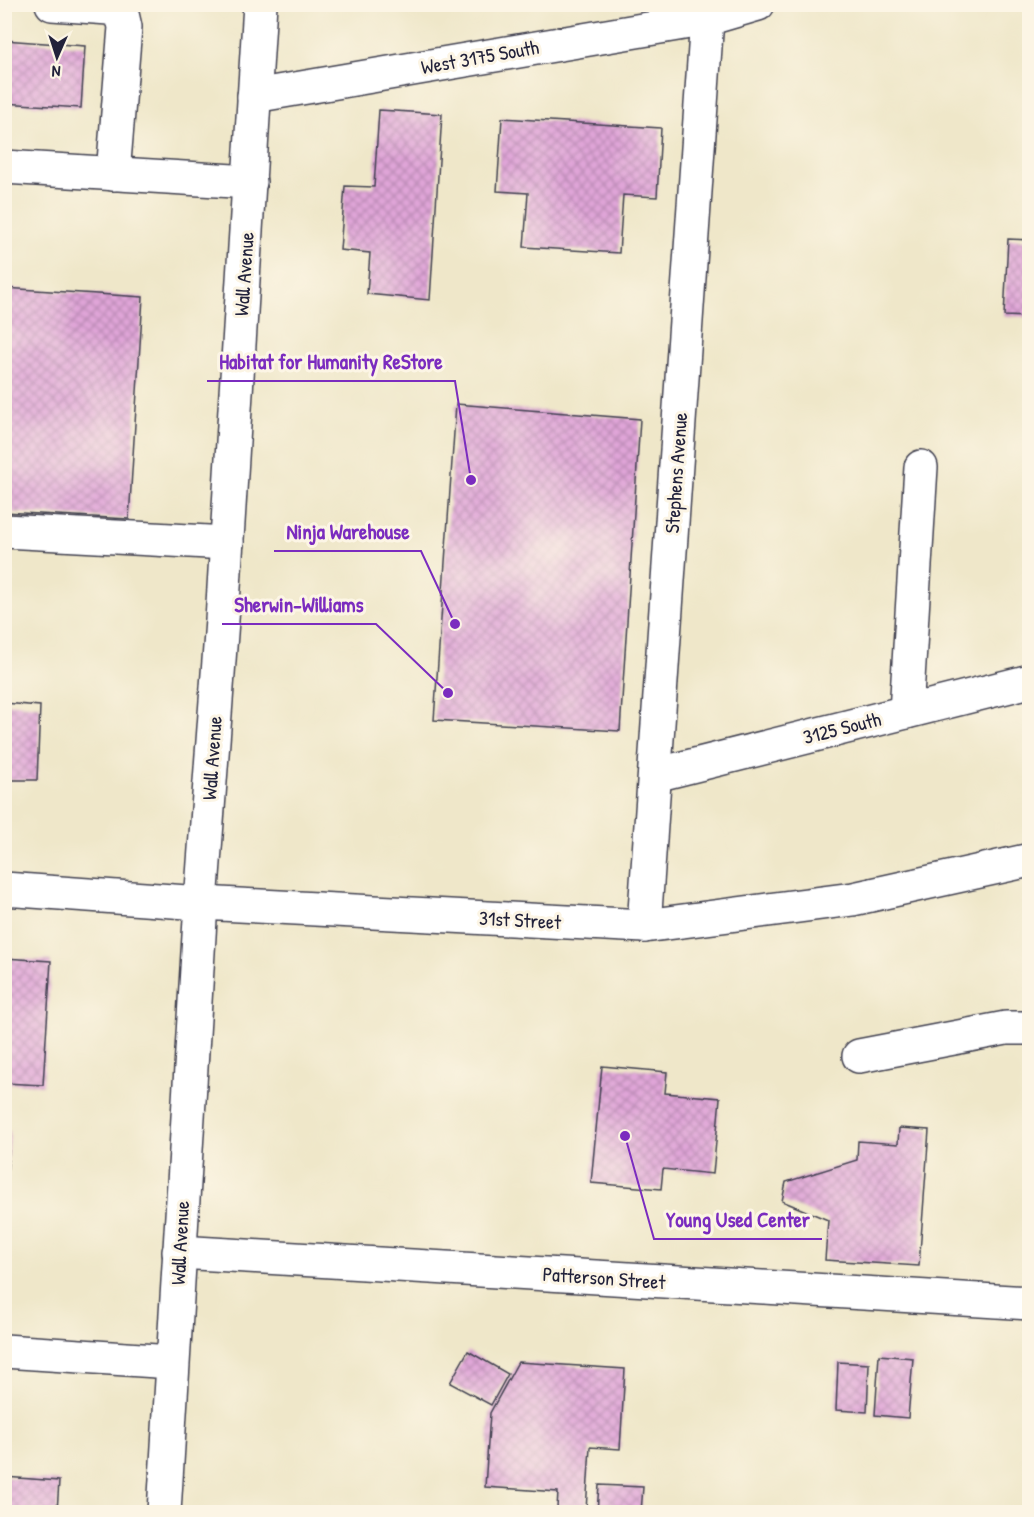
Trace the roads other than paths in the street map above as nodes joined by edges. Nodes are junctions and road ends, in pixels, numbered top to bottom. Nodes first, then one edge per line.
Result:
1 (52, 4) edge
2 (260, 4) edge
3 (758, 4) edge
4 (707, 12) edge
5 (254, 96) junction
6 (4, 167) edge
7 (113, 174) junction
8 (250, 182) junction
9 (921, 467) dead end
10 (4, 531) edge
11 (227, 543) junction
12 (1029, 681) edge
13 (906, 712) junction
14 (655, 775) junction
15 (1029, 860) edge
16 (4, 889) edge
17 (201, 903) junction
18 (644, 926) junction
19 (1029, 1028) edge
20 (859, 1056) dead end
21 (179, 1252) junction
22 (1029, 1303) edge
23 (4, 1351) edge
24 (172, 1362) junction
25 (164, 1512) edge

1 - 7 street
2 - 5 street, Wall Avenue
3 - 4 street, West 3175 South
4 - 5 street, West 3175 South
4 - 14 street, Stephens Avenue
5 - 8 street, Wall Avenue
6 - 7 street
7 - 8 street
8 - 11 street, Wall Avenue
9 - 13 street
10 - 11 street
11 - 17 street, Wall Avenue
12 - 13 street, 3125 South
13 - 14 street, 3125 South
14 - 18 street, Stephens Avenue
15 - 18 street, 31st Street
16 - 17 street, 31st Street
17 - 18 street, 31st Street
17 - 21 street, Wall Avenue
19 - 20 street
21 - 22 street, Patterson Street
21 - 24 street, Wall Avenue
23 - 24 street
24 - 25 street, Wall Avenue

